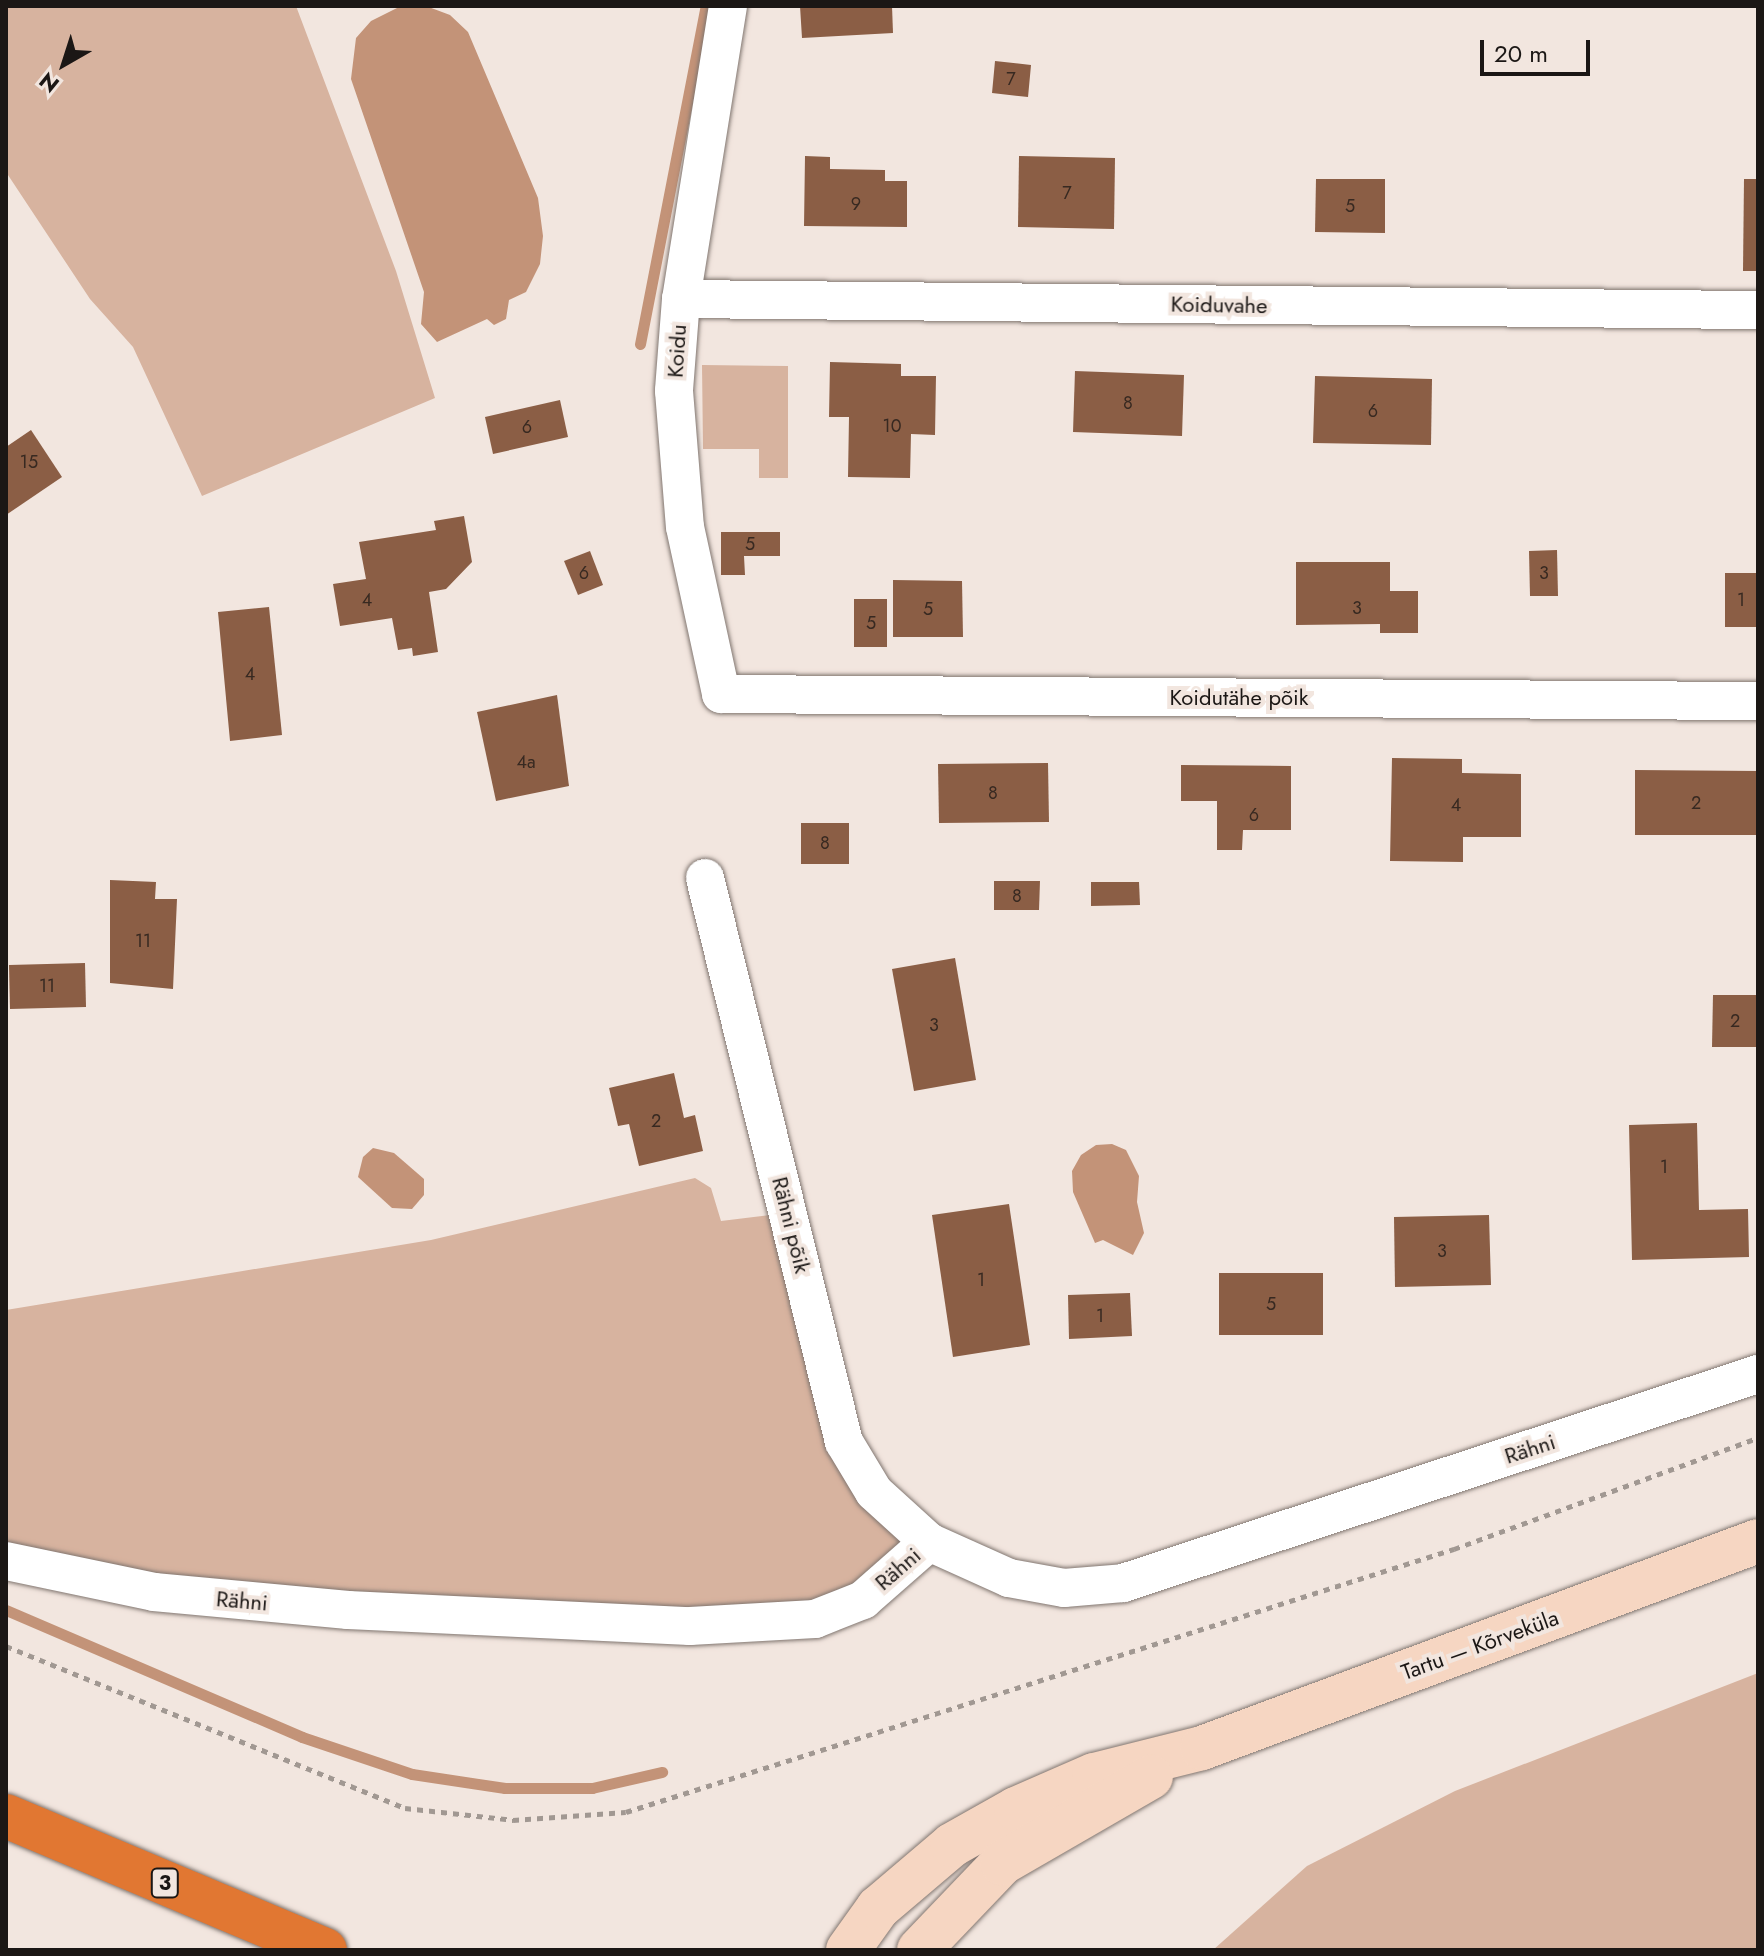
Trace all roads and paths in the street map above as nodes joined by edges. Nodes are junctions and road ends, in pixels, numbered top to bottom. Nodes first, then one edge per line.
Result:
1 (728, 6) edge
2 (681, 299) junction
3 (1758, 310) edge
4 (721, 694) joint
5 (1758, 701) edge
6 (705, 878) dead end
7 (1758, 1374) edge
8 (1758, 1438) edge
9 (1758, 1541) edge
10 (929, 1542) junction
11 (6, 1561) edge
12 (6, 1646) edge
13 (1202, 1748) junction
14 (6, 1816) edge
15 (325, 1950) edge
16 (848, 1950) edge
17 (919, 1950) edge

1 - 2 street, Koidu
2 - 3 street, Koiduvahe
2 - 4 street, Koidu
4 - 5 street, Koidutähe põik
6 - 10 street, Rähni põik
7 - 10 street, Rähni
8 - 12 path
9 - 13 main road, Tartu — Kõrveküla
10 - 11 street, Rähni
13 - 16 main road, Tartu — Kõrveküla
13 - 17 main road, Tartu — Kõrveküla
14 - 15 highway, 3

